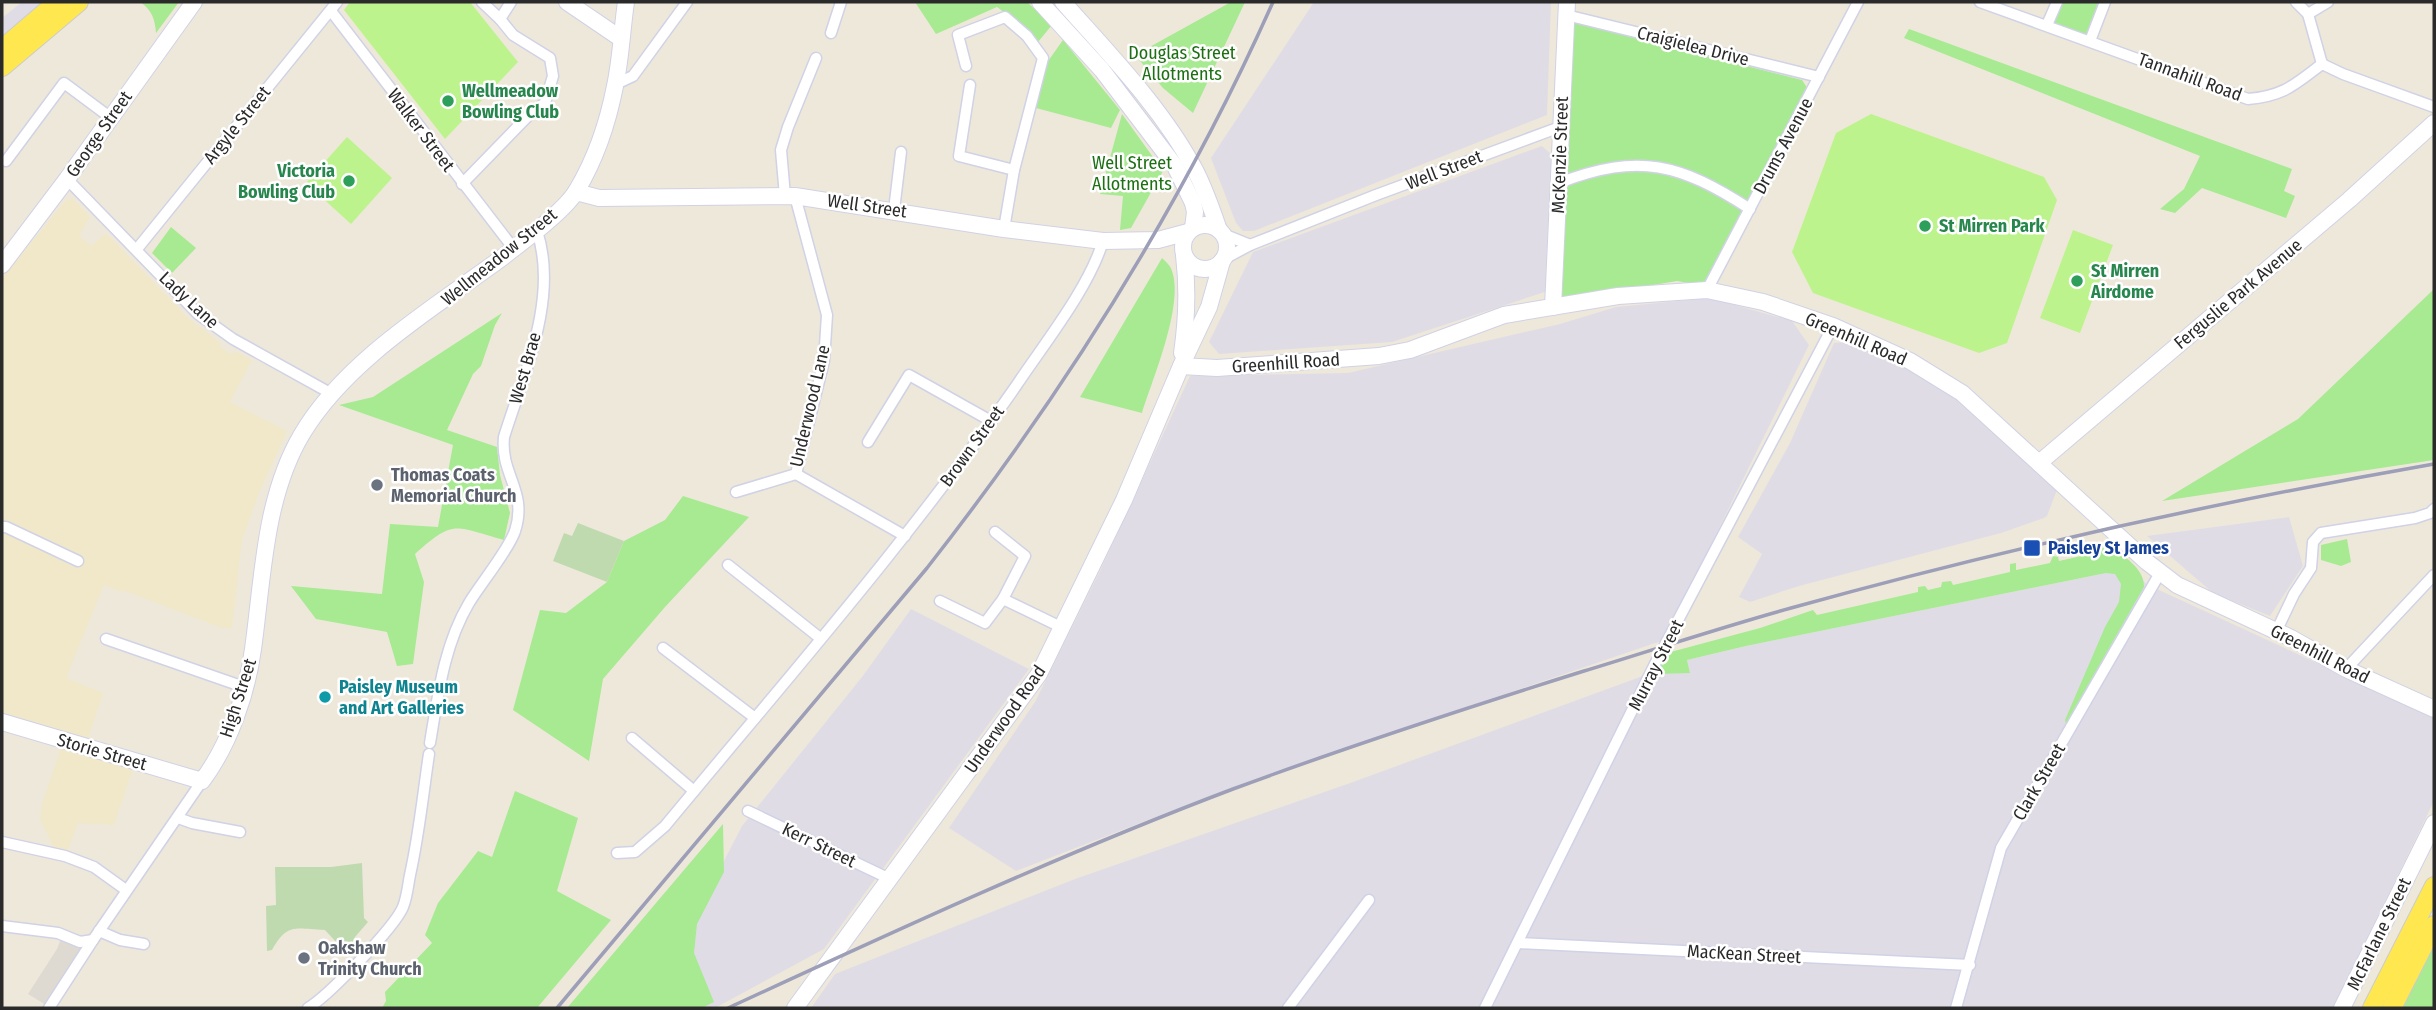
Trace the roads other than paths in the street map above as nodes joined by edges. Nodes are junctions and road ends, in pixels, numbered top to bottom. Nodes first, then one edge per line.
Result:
1 (57, 2) edge
2 (79, 2) edge
3 (194, 2) edge
4 (482, 2) edge
5 (511, 2) edge
6 (568, 2) edge
7 (626, 2) edge
8 (687, 2) edge
9 (841, 2) edge
10 (1040, 2) edge
11 (1063, 2) edge
12 (1858, 2) edge
13 (1980, 2) edge
14 (2057, 2) edge
15 (2105, 2) edge
16 (2296, 2) edge
17 (2328, 2) edge
18 (334, 6) edge
19 (1566, 8) edge
20 (2308, 14) junction
21 (500, 19) junction
22 (2047, 25) junction
23 (831, 33) dead end
24 (620, 38) junction
25 (2090, 41) junction
26 (2, 49) edge
27 (816, 58) dead end
28 (2322, 64) junction
29 (966, 66) dead end
30 (2, 67) edge
31 (1819, 76) junction
32 (615, 84) junction
33 (970, 85) dead end
34 (2434, 107) edge
35 (111, 118) junction
36 (2434, 123) edge
37 (1560, 127) junction
38 (901, 152) dead end
39 (6, 161) dead end
40 (1014, 170) junction
41 (67, 179) junction
42 (1559, 183) junction
43 (462, 184) junction
44 (576, 192) junction
45 (790, 196) junction
46 (1750, 209) junction
47 (894, 210) junction
48 (1004, 229) junction
49 (1191, 230) junction
50 (537, 231) junction
51 (1221, 232) junction
52 (1158, 240) junction
53 (1103, 241) junction
54 (1250, 245) junction
55 (136, 249) junction
56 (514, 249) junction
57 (1184, 254) junction
58 (1223, 260) junction
59 (2, 265) edge
60 (1707, 290) junction
61 (1553, 307) junction
62 (1833, 326) junction
63 (1181, 366) junction
64 (332, 394) junction
65 (991, 421) junction
66 (868, 442) dead end
67 (2039, 463) junction
68 (796, 474) junction
69 (736, 492) dead end
70 (2434, 509) edge
71 (2, 527) edge
72 (995, 532) dead end
73 (905, 536) junction
74 (78, 561) dead end
75 (728, 565) dead end
76 (2160, 573) junction
77 (2434, 575) edge
78 (1003, 599) junction
79 (940, 601) dead end
80 (1063, 628) junction
81 (2277, 632) junction
82 (820, 638) junction
83 (106, 639) dead end
84 (663, 648) dead end
85 (2346, 669) junction
86 (244, 687) junction
87 (2434, 709) edge
88 (755, 718) junction
89 (2, 722) edge
90 (632, 738) dead end
91 (202, 781) junction
92 (694, 791) junction
93 (748, 811) dead end
94 (178, 818) junction
95 (2434, 823) edge
96 (240, 831) dead end
97 (2, 842) edge
98 (617, 853) dead end
99 (890, 879) junction
100 (2434, 886) edge
101 (126, 890) junction
102 (1369, 900) dead end
103 (2434, 925) edge
104 (2, 926) edge
105 (96, 935) junction
106 (1518, 943) junction
107 (144, 944) dead end
108 (1970, 965) junction
109 (795, 1007) edge
110 (49, 1008) edge
111 (309, 1008) edge
112 (1288, 1008) edge
113 (1485, 1008) edge
114 (1956, 1008) edge
115 (2342, 1008) edge
116 (2372, 1008) edge
117 (2392, 1008) edge

1 - 26 main road
2 - 30 main road
3 - 35 street, George Street
4 - 21 street
5 - 21 street
6 - 24 street
7 - 24 street, Wellmeadow Street
8 - 32 street
9 - 23 street
10 - 49 street
11 - 51 street
12 - 31 street, Drums Avenue
13 - 22 street, Tannahill Road
14 - 22 street
15 - 25 street
16 - 20 street
17 - 20 street
18 - 43 street, Walker Street
18 - 55 street, Argyle Street
19 - 31 street, Craigielea Drive
19 - 37 street, McKenzie Street
20 - 28 street
21 - 43 street
22 - 25 street, Tannahill Road
24 - 32 street, Wellmeadow Street
25 - 28 street, Tannahill Road
27 - 45 street, Underwood Lane
28 - 34 street
29 - 40 street
31 - 46 street, Drums Avenue
32 - 44 street, Wellmeadow Street
33 - 40 street
35 - 39 street
35 - 41 street, George Street
36 - 67 street, Ferguslie Park Avenue
37 - 42 street, McKenzie Street
37 - 54 street, Well Street
38 - 47 street
40 - 48 street
41 - 55 street, Lady Lane
41 - 59 street, George Street
42 - 46 street
42 - 61 street, McKenzie Street
43 - 56 street, Walker Street
44 - 45 street, Well Street
44 - 50 street, Wellmeadow Street
45 - 47 street, Well Street
45 - 68 street, Underwood Lane
46 - 60 street, Drums Avenue
47 - 48 street, Well Street
48 - 53 street, Well Street
49 - 51 street
49 - 52 street, Well Street
49 - 57 street
50 - 56 street, Wellmeadow Street
50 - 111 street, West Brae
51 - 54 street
51 - 58 street
52 - 53 street, Well Street
52 - 57 street, Well Street
53 - 65 street, Brown Street
54 - 58 street, Well Street
55 - 64 street, Lady Lane
56 - 64 street, Wellmeadow Street
57 - 58 street
57 - 63 street, Underwood Road
58 - 63 street, Underwood Road
60 - 61 street, Greenhill Road
60 - 62 street, Greenhill Road
61 - 63 street, Greenhill Road
62 - 67 street, Greenhill Road
62 - 106 street, Murray Street
63 - 80 street, Underwood Road
64 - 86 street, High Street
65 - 66 street
65 - 73 street, Brown Street
67 - 76 street, Greenhill Road
68 - 69 street, Underwood Lane
68 - 73 street
70 - 81 street
71 - 74 street
72 - 78 street
73 - 82 street, Brown Street
75 - 82 street
76 - 81 street, Greenhill Road
76 - 108 street, Clark Street
77 - 85 street
78 - 79 street
78 - 80 street
80 - 99 street, Underwood Road
81 - 85 street, Greenhill Road
82 - 88 street, Brown Street
83 - 86 street
84 - 88 street
85 - 87 street, Greenhill Road
86 - 91 street, High Street
88 - 92 street, Brown Street
89 - 91 street, Storie Street
90 - 92 street
91 - 94 street, High Street
92 - 98 street, Brown Street
93 - 99 street, Kerr Street
94 - 96 street
94 - 101 street, High Street
95 - 115 street, McFarlane Street
97 - 101 street
99 - 109 street, Underwood Road
100 - 116 main road
101 - 105 street, High Street
102 - 112 street
103 - 117 main road
104 - 105 street
105 - 107 street
105 - 110 street, High Street
106 - 108 street, MacKean Street
106 - 113 street, Murray Street
108 - 114 street, Clark Street

